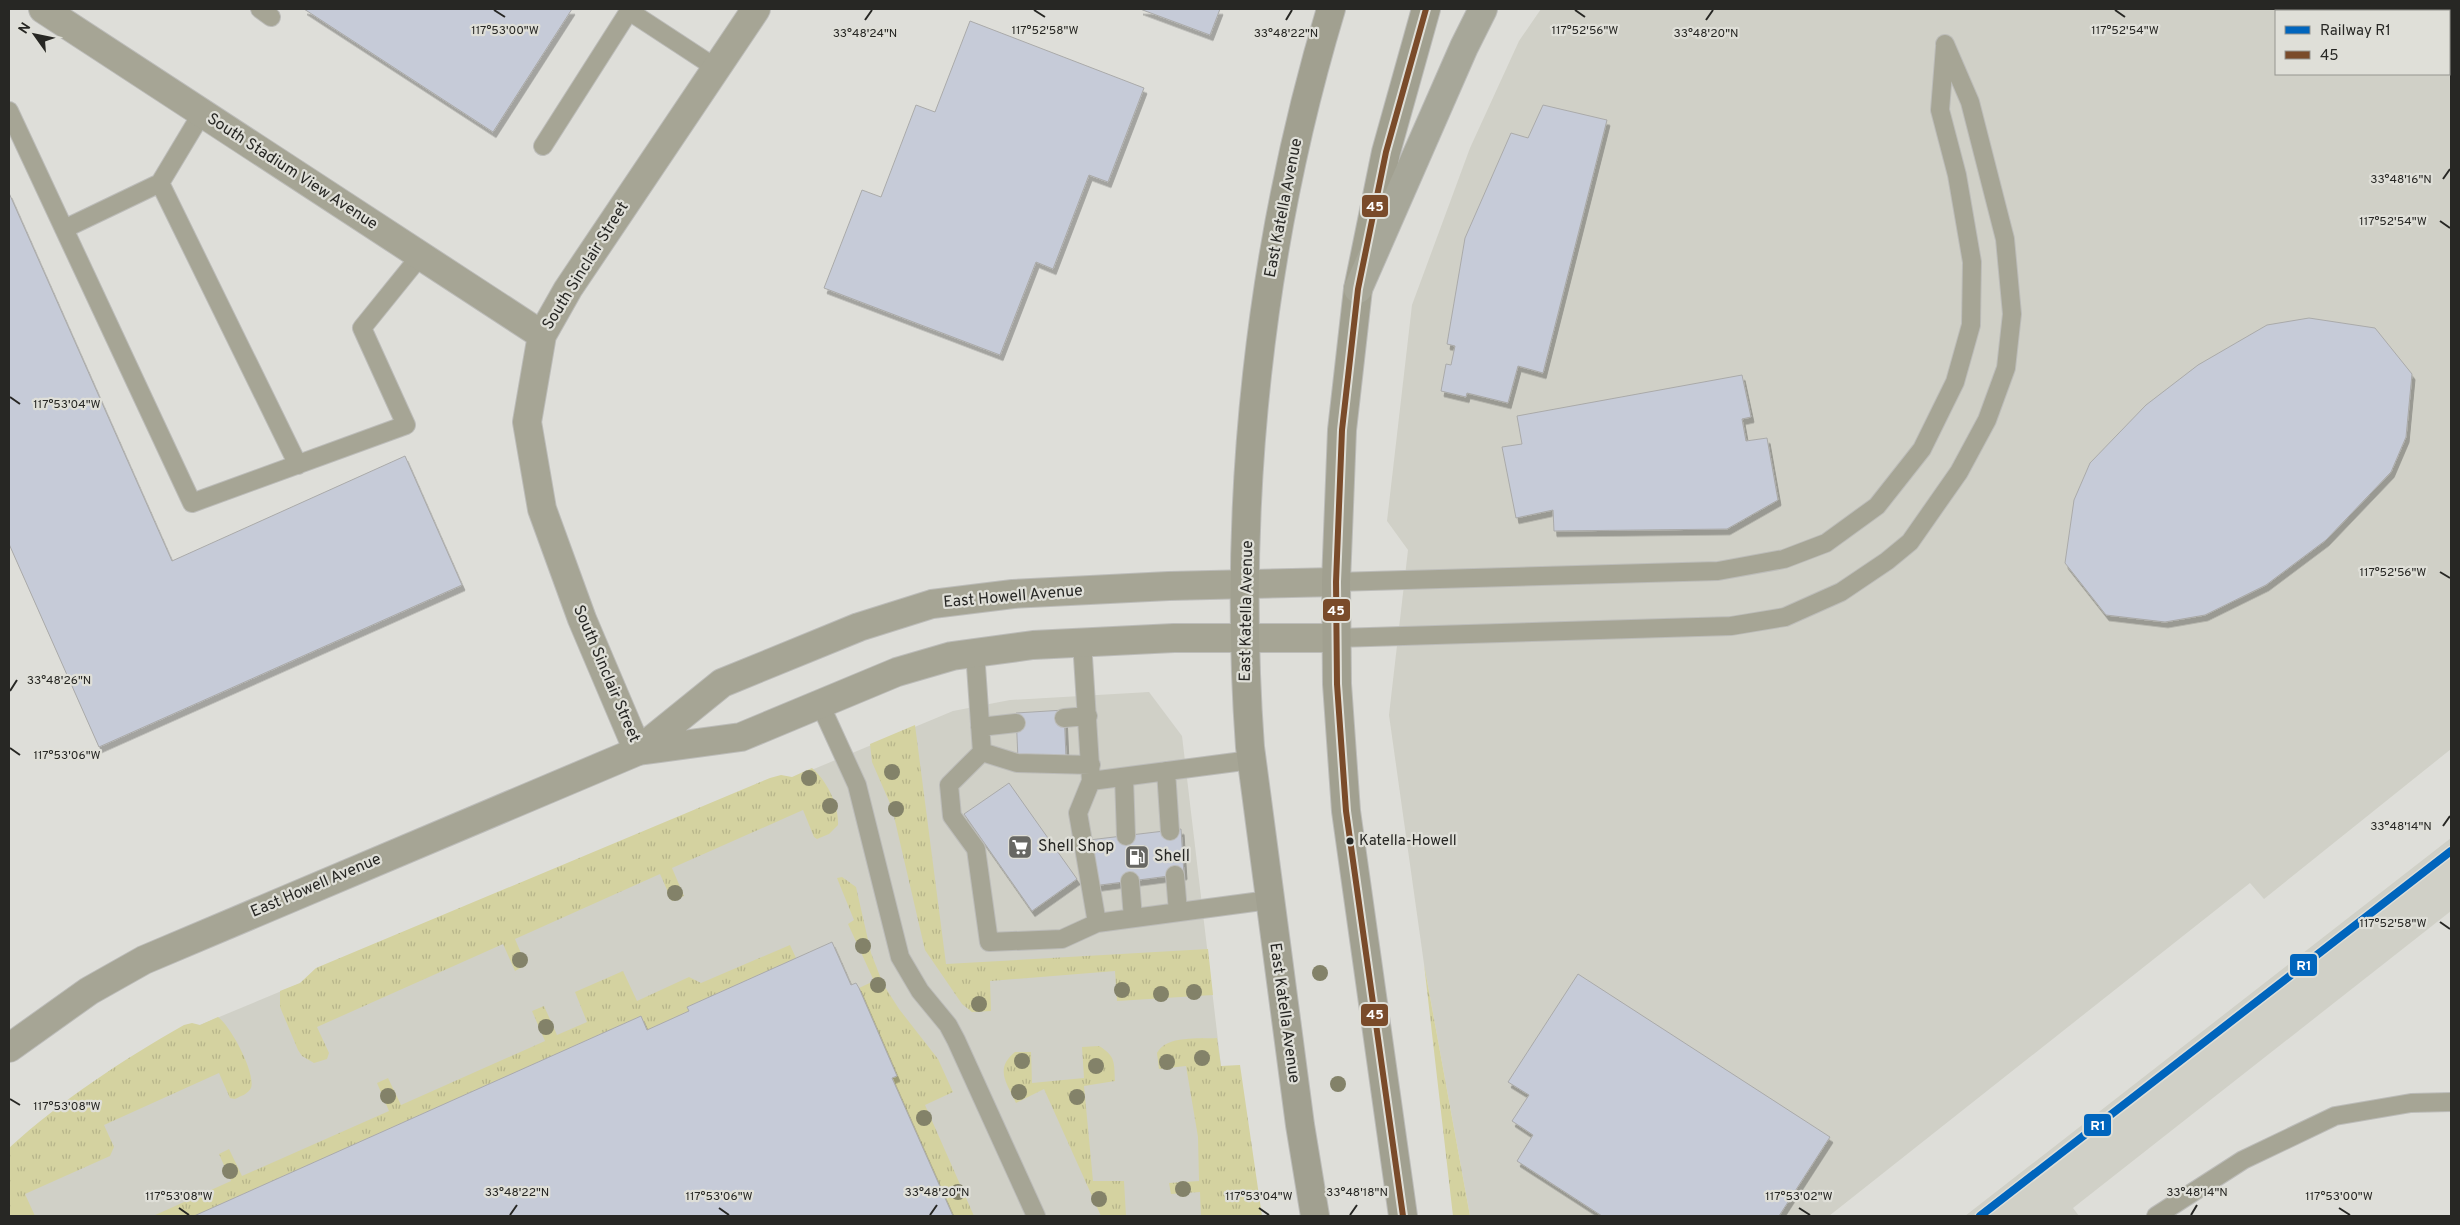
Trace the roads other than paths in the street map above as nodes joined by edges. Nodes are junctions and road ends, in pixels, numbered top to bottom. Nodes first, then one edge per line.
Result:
1 (42, 9) edge
2 (756, 9) edge
3 (1332, 9) edge
4 (1426, 9) edge
5 (1482, 9) edge
6 (716, 68) junction
7 (9, 112) edge
8 (202, 113) junction
9 (543, 146) dead end
10 (160, 183) junction
11 (64, 229) junction
12 (421, 255) junction
13 (1358, 289) junction
14 (542, 335) junction
15 (298, 465) junction
16 (1336, 582) junction
17 (1246, 584) junction
18 (1246, 637) junction
19 (1337, 638) junction
20 (1082, 642) junction
21 (975, 652) junction
22 (820, 704) junction
23 (1088, 716) junction
24 (1064, 718) dead end
25 (1016, 723) dead end
26 (980, 727) junction
27 (638, 751) junction
28 (982, 752) junction
29 (1251, 760) junction
30 (1166, 771) junction
31 (1091, 773) junction
32 (1124, 776) junction
33 (1170, 831) dead end
34 (1126, 836) dead end
35 (1175, 875) dead end
36 (1130, 880) dead end
37 (1270, 900) junction
38 (1178, 912) junction
39 (1133, 918) junction
40 (1097, 923) junction
41 (9, 1048) edge
42 (2451, 1102) edge
43 (1036, 1216) edge
44 (1315, 1216) edge
45 (1403, 1216) edge
46 (2156, 1216) edge

1 - 8 street, South Stadium View Avenue
2 - 6 street, South Sinclair Street
3 - 17 main road, East Katella Avenue
4 - 13 main road
5 - 13 highway
6 - 9 lane
6 - 14 street, South Sinclair Street
7 - 11 lane
8 - 10 lane
8 - 12 street, South Stadium View Avenue
10 - 11 lane
10 - 15 lane
11 - 15 lane
12 - 14 street, South Stadium View Avenue
12 - 15 lane
13 - 16 main road
14 - 27 street, South Sinclair Street
16 - 17 street, East Howell Avenue
16 - 19 main road
16 - 19 lane
17 - 18 main road, East Katella Avenue
17 - 27 street, East Howell Avenue
18 - 19 street, East Howell Avenue
18 - 20 street, East Howell Avenue
18 - 29 main road, East Katella Avenue
19 - 45 main road
20 - 21 street, East Howell Avenue
20 - 23 lane
21 - 22 street, East Howell Avenue
21 - 26 lane
22 - 27 street, East Howell Avenue
22 - 43 lane
23 - 24 lane
23 - 31 lane
25 - 26 lane
26 - 28 lane
27 - 41 street, East Howell Avenue
28 - 31 lane
28 - 40 lane
29 - 30 lane
29 - 37 main road, East Katella Avenue
30 - 32 lane
30 - 33 lane
31 - 32 lane
31 - 40 lane
32 - 34 lane
35 - 38 lane
36 - 39 lane
37 - 38 lane
37 - 44 main road, East Katella Avenue
38 - 39 lane
39 - 40 lane
42 - 46 lane

